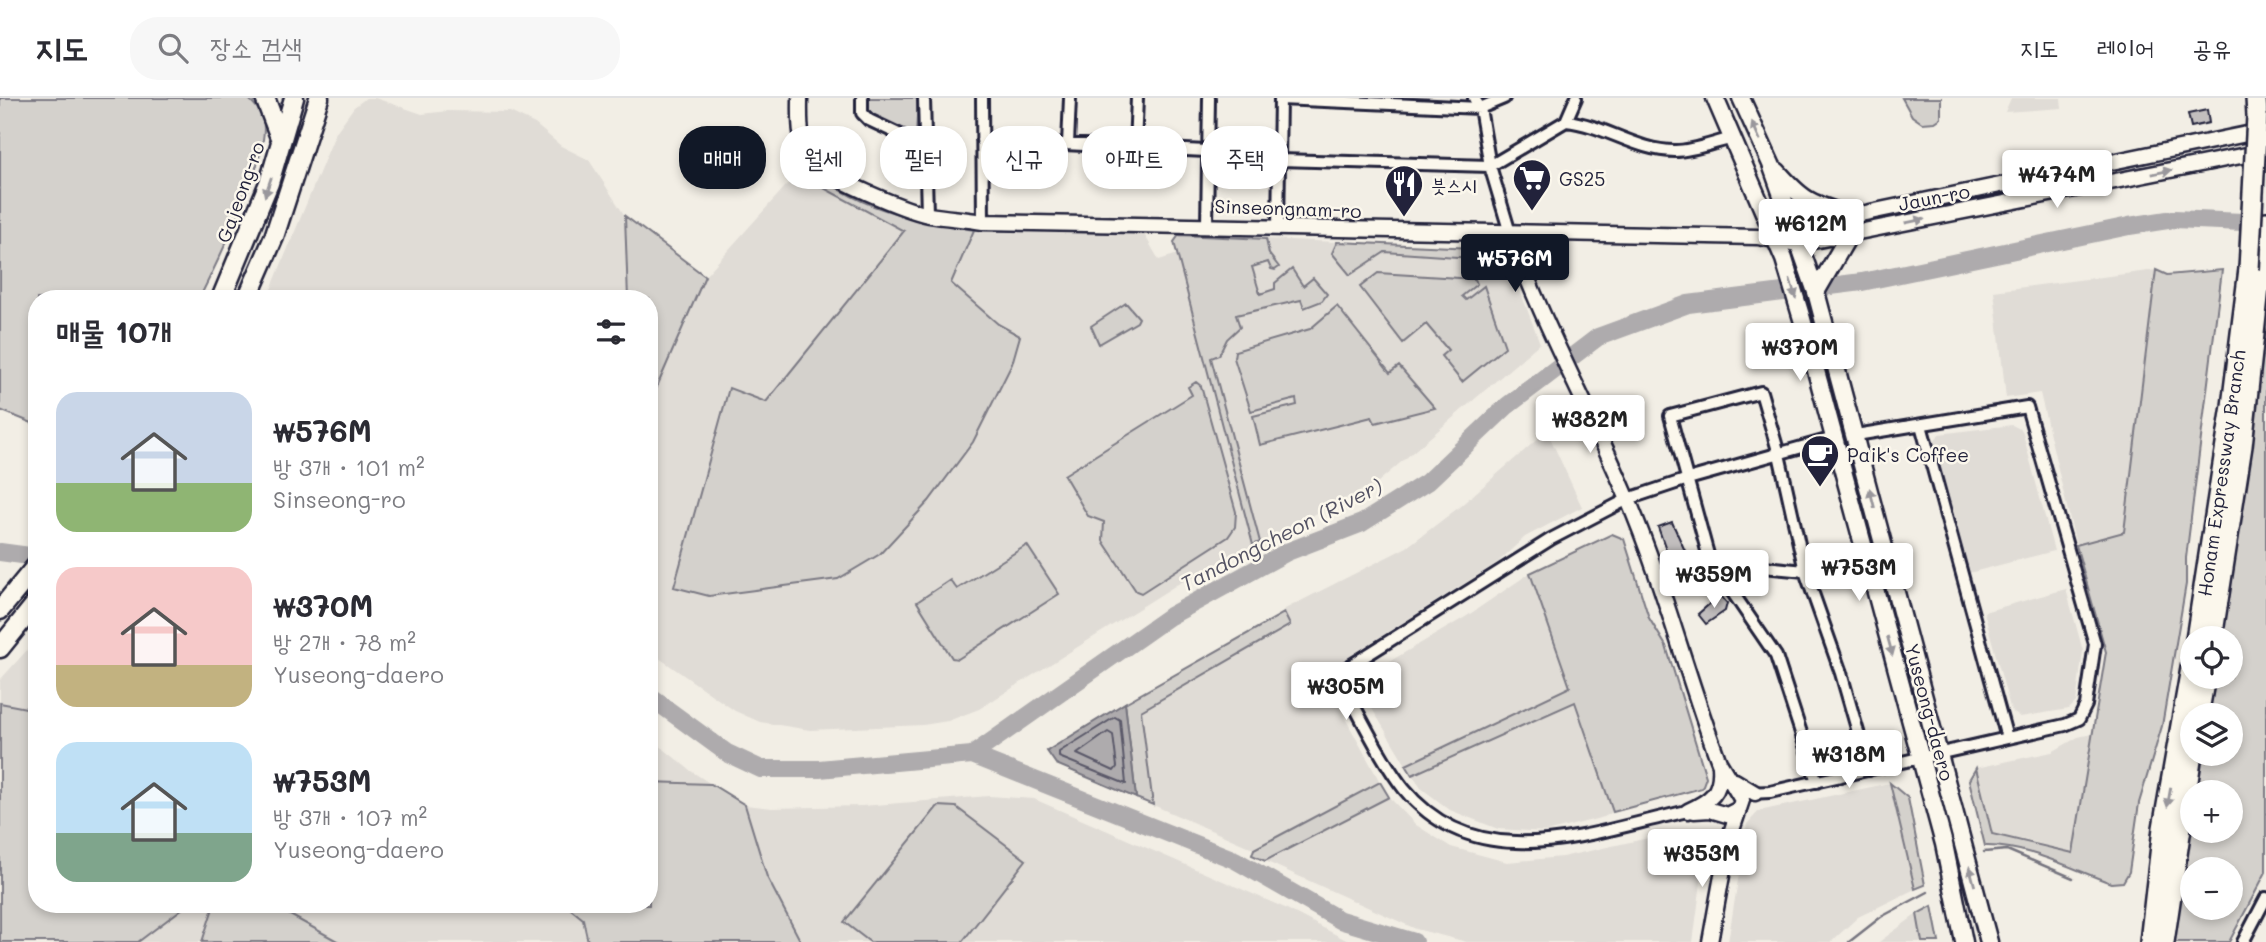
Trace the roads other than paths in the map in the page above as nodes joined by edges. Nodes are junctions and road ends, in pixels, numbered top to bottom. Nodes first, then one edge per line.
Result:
1 (265, 98) edge
2 (295, 98) edge
3 (319, 98) edge
4 (800, 98) edge
5 (862, 98) edge
6 (924, 98) edge
7 (982, 98) edge
8 (1070, 98) edge
9 (1137, 98) edge
10 (1209, 98) edge
11 (1504, 98) edge
12 (1576, 98) edge
13 (1715, 98) edge
14 (1741, 98) edge
15 (1280, 99) edge
16 (1383, 101) edge
17 (1477, 103) edge
18 (2260, 115) edge
19 (1566, 121) junction
20 (882, 126) edge
21 (924, 126) edge
22 (982, 126) edge
23 (1136, 126) edge
24 (1207, 126) edge
25 (1280, 126) edge
26 (1733, 138) junction
27 (282, 141) junction
28 (1068, 144) joint
29 (1082, 145) edge
30 (2266, 151) edge
31 (1288, 160) edge
32 (1771, 164) junction
33 (1490, 166) junction
34 (926, 189) edge
35 (983, 189) edge
36 (1207, 189) edge
37 (1279, 189) edge
38 (927, 215) junction
39 (1851, 216) junction
40 (983, 222) junction
41 (2266, 222) edge
42 (1207, 225) junction
43 (1278, 227) junction
44 (1793, 228) junction
45 (1510, 233) junction
46 (1849, 235) junction
47 (1775, 239) junction
48 (1801, 250) junction
49 (2256, 270) junction
50 (224, 290) edge
51 (251, 290) edge
52 (1816, 292) junction
53 (1921, 425) junction
54 (1856, 435) junction
55 (1834, 439) junction
56 (1779, 454) junction
57 (1688, 479) junction
58 (1628, 499) junction
59 (1713, 562) junction
60 (1805, 571) junction
61 (28, 576) edge
62 (0, 610) edge
63 (28, 613) edge
64 (2198, 626) edge
65 (2214, 626) edge
66 (0, 648) edge
67 (2187, 689) edge
68 (2007, 738) junction
69 (1940, 753) junction
70 (1921, 758) junction
71 (2190, 766) edge
72 (1722, 769) junction
73 (1869, 770) junction
74 (1817, 782) junction
75 (1744, 798) junction
76 (1718, 803) junction
77 (1694, 810) junction
78 (1729, 835) junction
79 (2266, 898) edge
80 (1710, 942) edge
81 (1964, 942) edge
82 (1989, 942) edge
83 (2150, 942) edge
84 (2164, 942) edge
85 (2244, 942) edge

1 - 27 main road
2 - 27 main road, Gajeong-ro
3 - 51 main road
4 - 38 street, Sinseongnam-ro
5 - 20 street
6 - 21 street
7 - 22 street
8 - 28 street
9 - 23 street
10 - 24 street
11 - 17 street
12 - 19 street
13 - 26 main road, Yuseong-daero
32 -> 14 main road, Yuseong-daero
15 - 16 street
15 - 25 street
16 - 17 street
17 - 33 street
18 - 39 street, Jaun-ro
18 - 49 highway, Honam Expressway Branch, bridge
19 - 26 street
19 - 33 street
26 - 47 main road, Yuseong-daero
27 -> 50 main road, Gajeong-ro
28 - 29 street
46 -> 30 street, Jaun-ro
31 - 33 street
32 - 39 main road
32 - 44 main road, Yuseong-daero
33 - 45 street
34 - 38 street
35 - 40 street
36 - 42 street
37 - 43 street
38 - 40 street, Sinseongnam-ro
39 - 44 street, Jaun-ro
40 - 42 street, Sinseongnam-ro
41 - 49 highway, Honam Expressway Branch
42 - 43 street, Sinseongnam-ro
43 - 45 street, Sinseongnam-ro
44 - 47 street, Jaun-ro
44 - 48 main road, Yuseong-daero
45 - 47 street, Sinseongnam-ro
45 - 58 street
46 - 48 street, Jaun-ro
46 - 52 main road
47 - 48 street, Jaun-ro
47 -> 55 main road, Yuseong-daero
48 - 52 main road, Yuseong-daero
49 - 64 highway, Honam Expressway Branch
49 - 65 highway, Honam Expressway Branch
52 - 54 main road, Yuseong-daero
53 - 54 street
53 - 68 street
53 - 68 street
69 -> 54 main road, Yuseong-daero
55 - 56 street
55 -> 70 main road, Yuseong-daero
56 - 57 street
56 - 57 street
56 - 60 street
57 - 58 street
57 - 59 street
58 - 72 street
58 - 77 street
59 - 60 street
59 - 74 street
60 - 73 street
61 - 62 main road
63 - 66 main road
67 -> 83 highway
68 - 69 street
69 - 70 street
82 -> 69 main road, Yuseong-daero
70 - 73 street
70 - 81 main road, Yuseong-daero
71 - 84 highway
72 - 75 street
72 - 76 street
72 - 77 street
73 - 74 street
74 - 75 street
75 - 76 street
75 - 76 street
75 - 78 street
76 - 77 street
76 - 78 street
77 - 78 street
78 - 80 street
79 - 85 street

